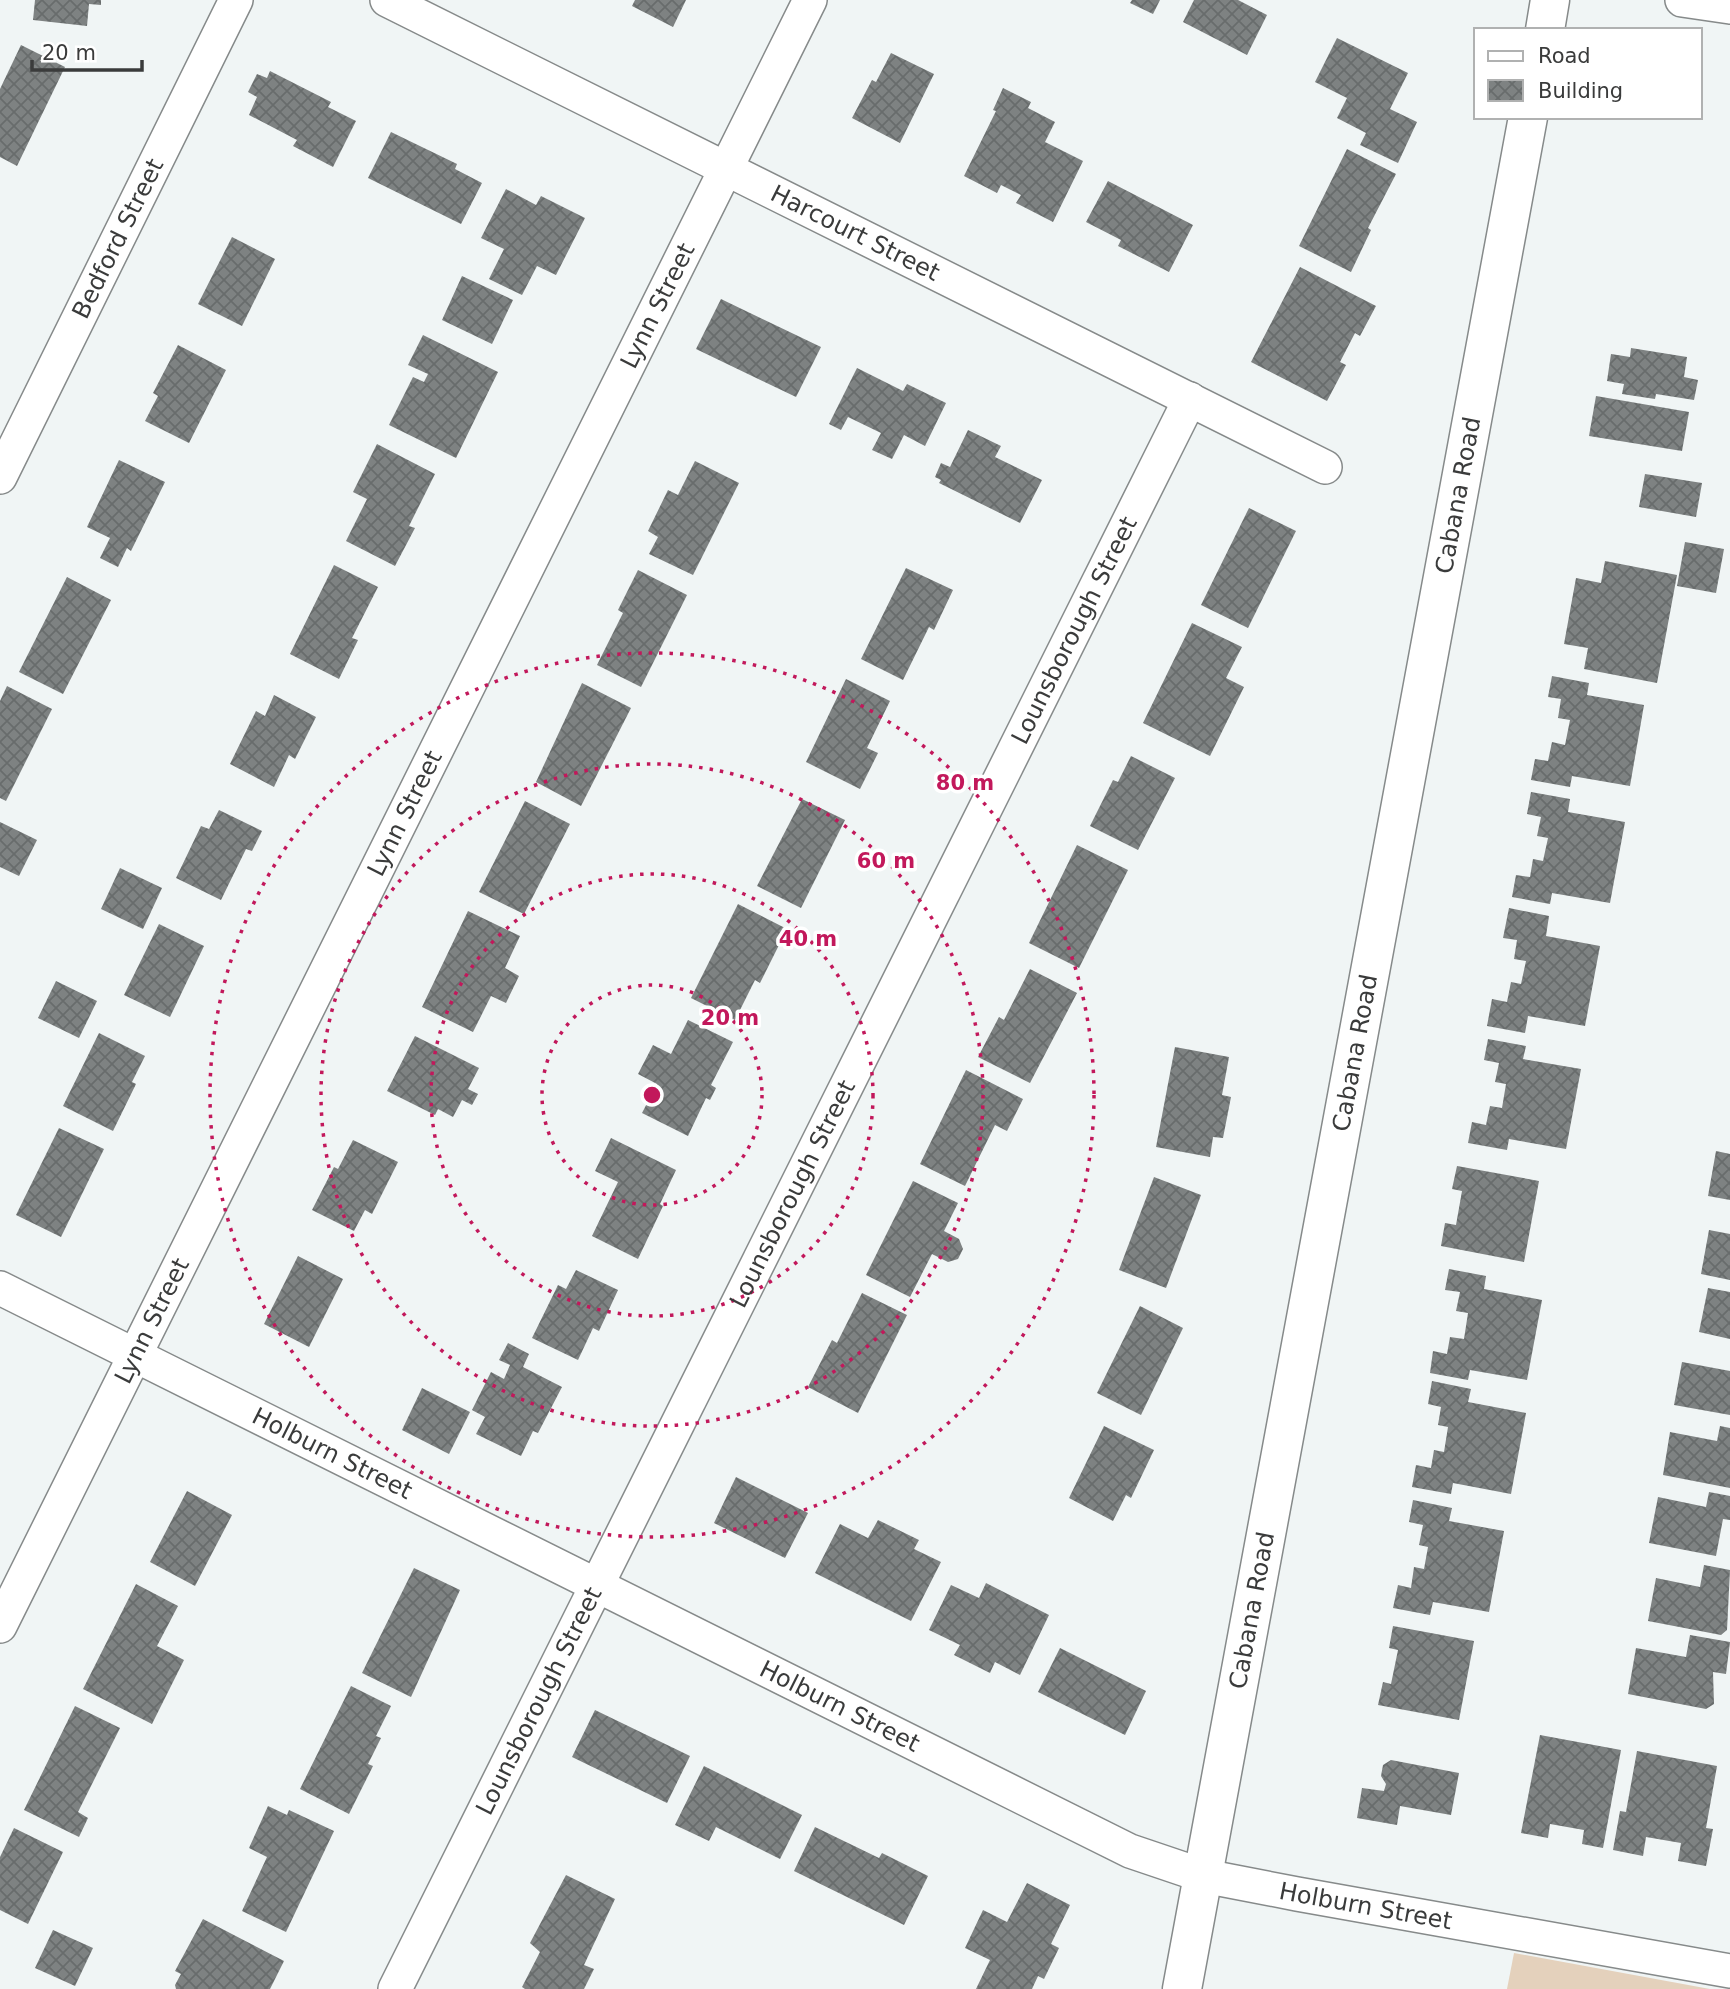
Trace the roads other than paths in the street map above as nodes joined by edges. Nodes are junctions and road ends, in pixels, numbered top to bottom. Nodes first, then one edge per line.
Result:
1 (236, 0) edge
2 (387, 0) edge
3 (810, 0) edge
4 (1550, 0) edge
5 (1682, 0) edge
6 (1730, 7) edge
7 (1545, 28) edge
8 (1528, 119) edge
9 (726, 169) junction
10 (1190, 399) junction
11 (1325, 467) dead end
12 (0, 477) edge
13 (0, 1288) edge
14 (135, 1355) junction
15 (596, 1585) junction
16 (0, 1626) edge
17 (1204, 1876) junction
18 (1730, 1971) edge
19 (394, 1989) edge
20 (1182, 1989) edge

1 - 12 street, Bedford Street
2 - 9 street, Harcourt Street
3 - 9 street, Lynn Street
4 - 7 main road
5 - 6 street
8 - 17 main road, Cabana Road
9 - 10 street, Harcourt Street
9 - 14 street, Lynn Street
10 - 11 street, Harcourt Street
10 - 15 street, Lounsborough Street
13 - 14 street, Holburn Street
14 - 15 street, Holburn Street
14 - 16 street, Lynn Street
15 - 17 street, Holburn Street
15 - 19 street, Lounsborough Street
17 - 18 street, Holburn Street
17 - 20 main road, Cabana Road

